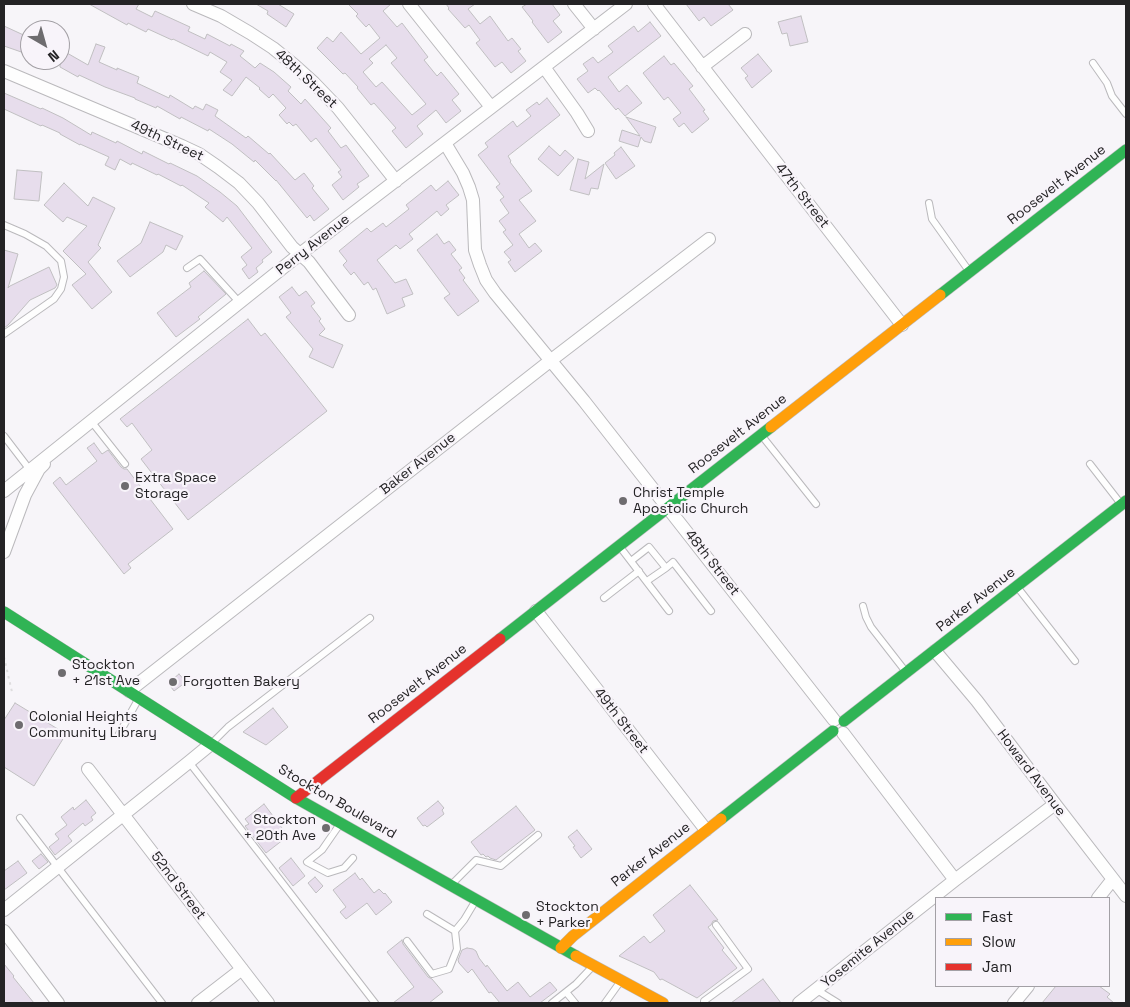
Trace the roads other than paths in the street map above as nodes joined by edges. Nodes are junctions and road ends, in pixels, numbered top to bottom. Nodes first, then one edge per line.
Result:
1 (192, 4) edge
2 (409, 4) edge
3 (574, 4) edge
4 (626, 4) edge
5 (654, 4) edge
6 (594, 28) junction
7 (745, 34) dead end
8 (1093, 63) dead end
9 (544, 67) junction
10 (702, 67) junction
11 (4, 71) edge
12 (491, 107) junction
13 (1126, 114) edge
14 (588, 131) dead end
15 (445, 143) junction
16 (1126, 150) edge
17 (396, 181) junction
18 (929, 203) dead end
19 (4, 225) edge
20 (709, 239) dead end
21 (300, 254) junction
22 (187, 268) dead end
23 (970, 272) junction
24 (240, 303) junction
25 (350, 315) dead end
26 (902, 325) junction
27 (4, 334) edge
28 (550, 361) junction
29 (91, 421) junction
30 (761, 435) junction
31 (4, 436) edge
32 (58, 447) junction
33 (125, 464) dead end
34 (1090, 464) dead end
35 (30, 470) junction
36 (5, 488) edge
37 (1124, 503) edge
38 (816, 504) dead end
39 (668, 508) junction
40 (620, 546) junction
41 (4, 552) edge
42 (631, 561) junction
43 (666, 568) junction
44 (639, 571) junction
45 (647, 581) junction
46 (1017, 587) junction
47 (604, 598) dead end
48 (863, 606) dead end
49 (536, 611) junction
50 (669, 611) dead end
51 (712, 611) dead end
52 (4, 612) edge
53 (370, 618) dead end
54 (935, 651) junction
55 (1075, 661) dead end
56 (906, 673) junction
57 (134, 694) junction
58 (839, 726) junction
59 (119, 734) dead end
60 (211, 744) junction
61 (189, 762) junction
62 (88, 769) dead end
63 (296, 798) junction
64 (1055, 804) junction
65 (124, 815) junction
66 (20, 818) dead end
67 (341, 823) junction
68 (706, 830) junction
69 (538, 835) dead end
70 (353, 858) dead end
71 (57, 868) junction
72 (1113, 879) junction
73 (955, 880) junction
74 (451, 885) junction
75 (1126, 896) edge
76 (1099, 897) edge
77 (476, 899) junction
78 (4, 910) edge
79 (427, 914) dead end
80 (716, 925) dead end
81 (4, 931) edge
82 (455, 931) junction
83 (408, 941) dead end
84 (561, 948) junction
85 (594, 966) junction
86 (242, 969) junction
87 (621, 980) junction
88 (1027, 987) edge
89 (817, 990) junction
90 (566, 992) junction
91 (58, 1003) edge
92 (162, 1003) edge
93 (198, 1003) edge
94 (268, 1003) edge
95 (375, 1003) edge
96 (552, 1003) edge
97 (575, 1003) edge
98 (605, 1003) edge
99 (663, 1003) edge
100 (704, 1003) edge
101 (800, 1003) edge
102 (838, 1003) edge
103 (1014, 1003) edge

1 - 17 street, 48th Street
2 - 12 street
3 - 6 street
4 - 6 street, Perry Avenue
5 - 10 street, 47th Street
6 - 9 street, Perry Avenue
7 - 10 street
8 - 13 lane
9 - 12 street, Perry Avenue
9 - 14 street
10 - 26 street, 47th Street
11 - 21 street, 49th Street
12 - 15 street, Perry Avenue
15 - 17 street, Perry Avenue
15 - 28 street, 48th Street
16 - 23 street, Roosevelt Avenue
17 - 21 street, Perry Avenue
18 - 23 lane
19 - 27 lane
20 - 28 street, Baker Avenue
21 - 24 street, Perry Avenue
21 - 25 street, 49th Street
22 - 24 lane
23 - 26 street, Roosevelt Avenue
24 - 29 street, Perry Avenue
26 - 30 street, Roosevelt Avenue
28 - 39 street, 48th Street
28 - 57 street, Baker Avenue
29 - 32 street, Perry Avenue
29 - 33 lane
30 - 38 lane
30 - 39 street, Roosevelt Avenue
31 - 35 lane
32 - 35 street, Perry Avenue
32 - 41 street
34 - 37 lane
35 - 36 street, Perry Avenue
37 - 46 street, Parker Avenue
39 - 40 street, Roosevelt Avenue
39 - 58 street, 48th Street
40 - 42 lane
40 - 49 street, Roosevelt Avenue
42 - 43 lane
42 - 44 lane
43 - 45 lane
43 - 51 lane
44 - 45 lane
44 - 47 lane
45 - 50 lane
46 - 54 street, Parker Avenue
46 - 55 lane
48 - 56 lane
49 - 63 street, Roosevelt Avenue
49 - 68 street, 49th Street
52 - 57 street, Stockton Boulevard
53 - 60 lane
54 - 56 street, Parker Avenue
54 - 64 street, Howard Avenue
56 - 58 street, Parker Avenue
57 - 59 lane
57 - 60 street, Stockton Boulevard
58 - 68 street, Parker Avenue
58 - 73 street, 48th Street
60 - 61 street
60 - 63 street, Stockton Boulevard
61 - 65 street
61 - 95 lane
62 - 65 street, 52nd Street
63 - 67 street, Stockton Boulevard
64 - 72 street, Howard Avenue
64 - 73 street, Yosemite Avenue
65 - 71 street
65 - 86 street, 52nd Street
66 - 71 lane
67 - 70 lane
67 - 74 street, Stockton Boulevard
68 - 84 street, Parker Avenue
69 - 74 lane
71 - 78 street
71 - 92 lane
72 - 75 street, Howard Avenue
72 - 76 street
73 - 89 street, Yosemite Avenue
74 - 77 street, Stockton Boulevard
77 - 82 lane
77 - 84 street, Stockton Boulevard
79 - 82 lane
80 - 100 lane
81 - 91 street
82 - 83 lane
84 - 85 street, Stockton Boulevard
85 - 87 street, Stockton Boulevard
85 - 90 lane
86 - 93 street
86 - 94 street, 52nd Street
87 - 98 lane
87 - 99 street, Stockton Boulevard
88 - 103 street
89 - 101 street, Yosemite Avenue
89 - 102 lane
90 - 96 lane
90 - 97 lane

